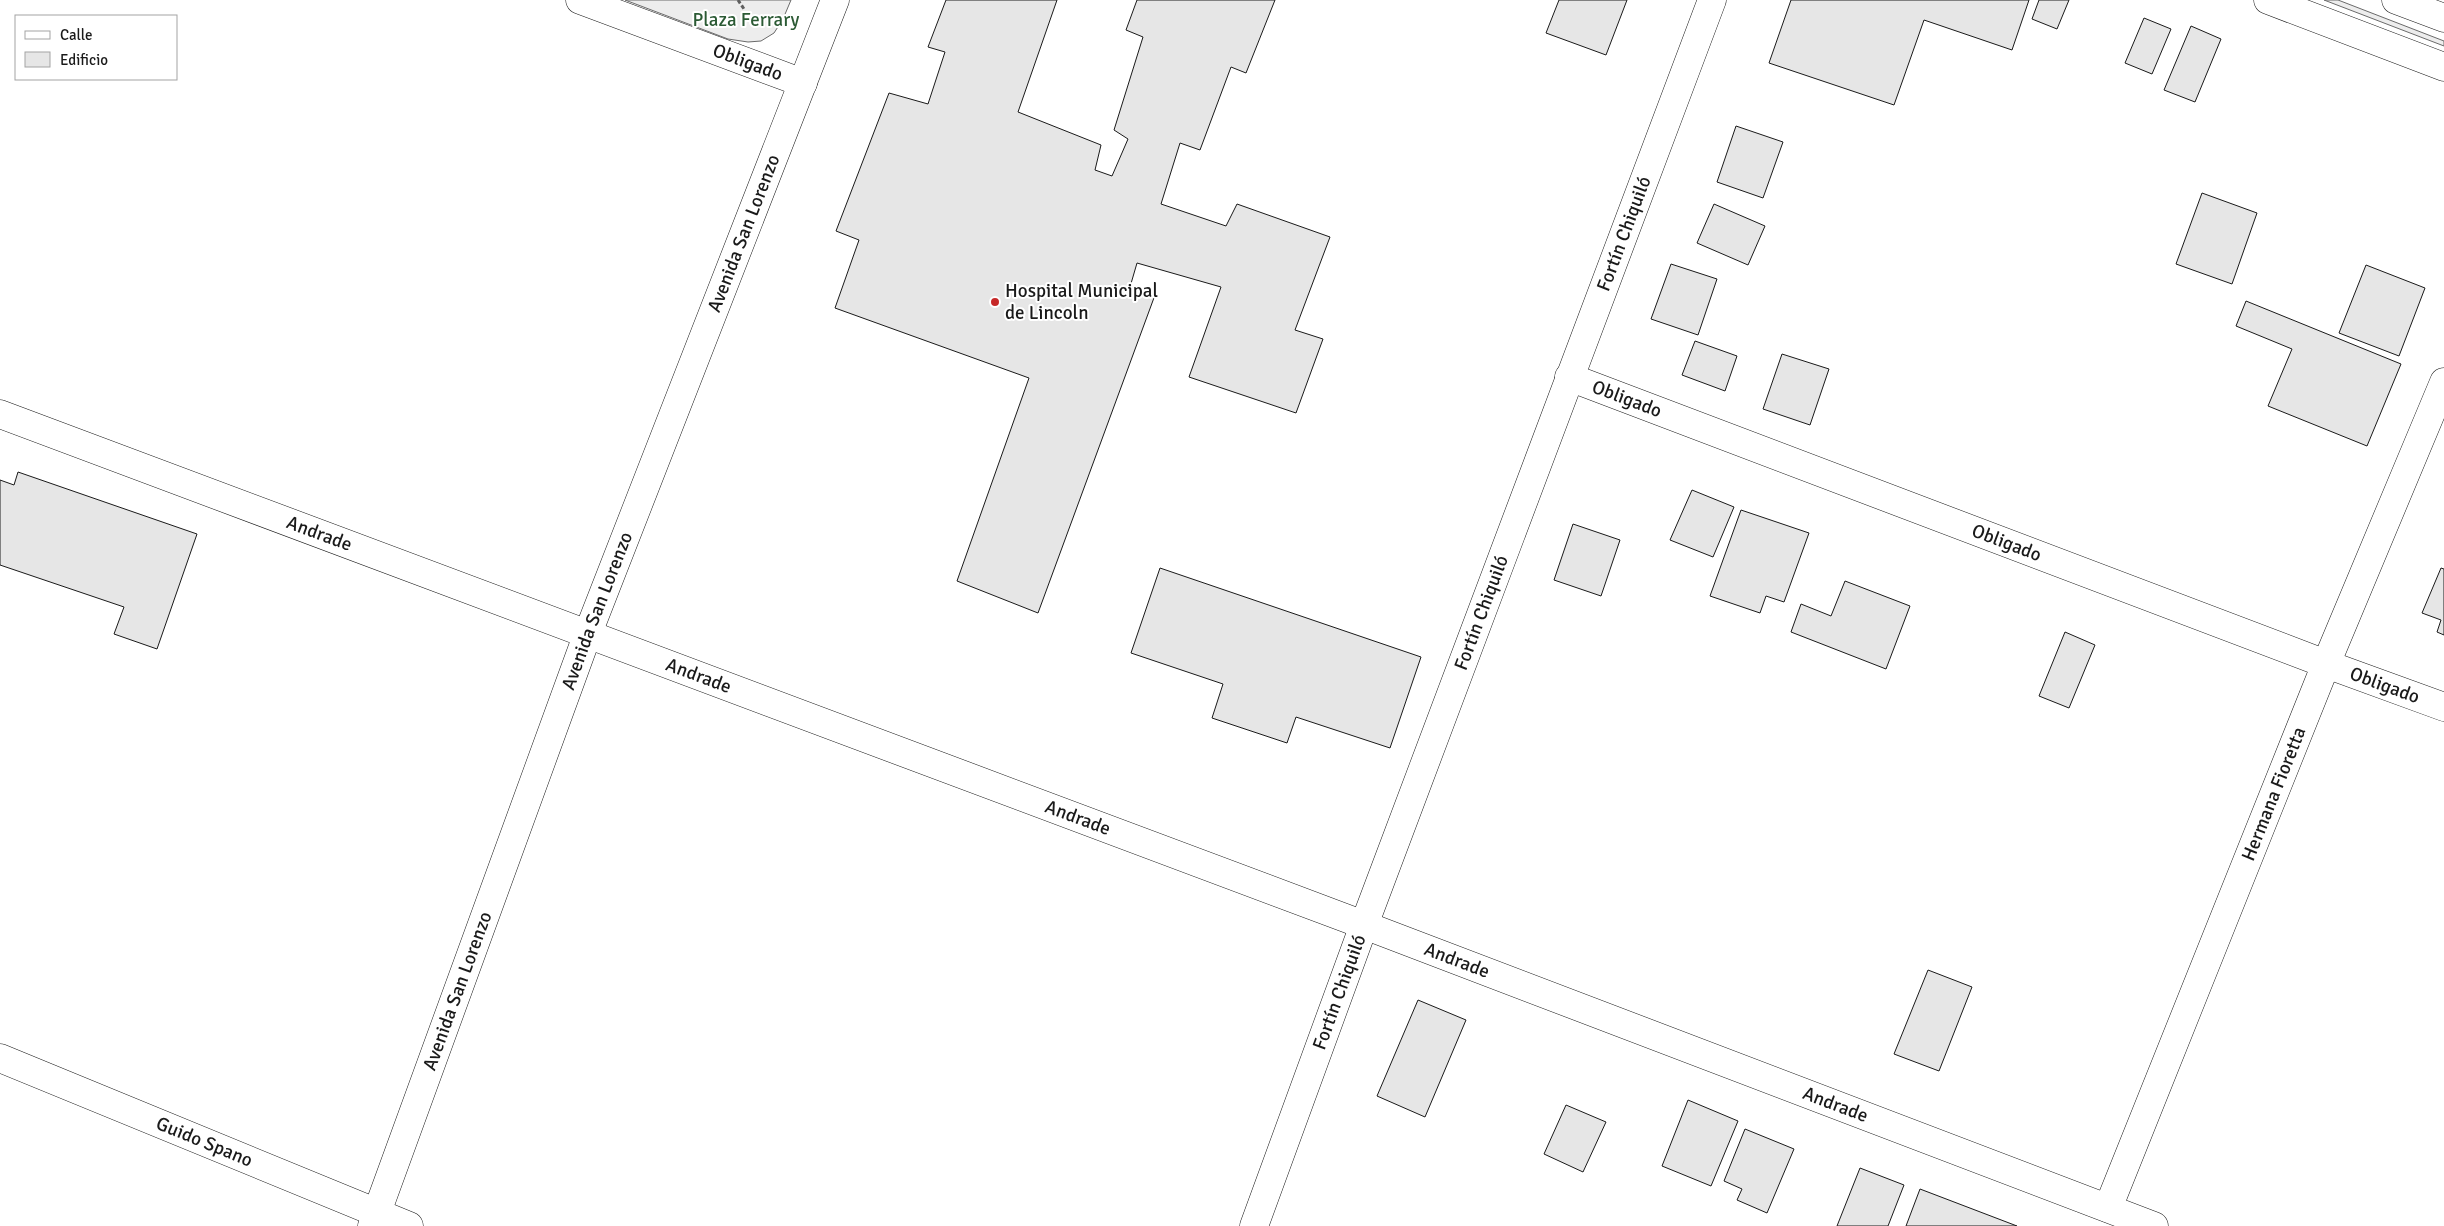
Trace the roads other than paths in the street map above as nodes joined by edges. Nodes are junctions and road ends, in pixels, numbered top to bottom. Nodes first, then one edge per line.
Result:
1 (580, 0) edge
2 (836, 0) edge
3 (1712, 0) edge
4 (2268, 0) edge
5 (2396, 0) edge
6 (2444, 18) edge
7 (2444, 66) edge
8 (803, 83) junction
9 (1569, 377) junction
10 (2444, 382) edge
11 (0, 414) edge
12 (588, 633) junction
13 (2326, 664) junction
14 (2444, 706) edge
15 (1364, 924) junction
16 (0, 1058) edge
17 (2108, 1208) junction
18 (374, 1220) edge
19 (409, 1226) edge
20 (1254, 1226) edge
21 (2154, 1226) edge

1 - 8 street, Obligado
2 - 8 street, Avenida San Lorenzo
3 - 9 street, Fortín Chiquiló
4 - 7 street
5 - 6 street
8 - 12 street, Avenida San Lorenzo
9 - 13 street, Obligado
9 - 15 street, Fortín Chiquiló
10 - 13 street, Hermana Fioretta
11 - 12 street, Andrade
12 - 15 street, Andrade
12 - 18 street, Avenida San Lorenzo
13 - 14 street, Obligado
13 - 17 street, Hermana Fioretta
15 - 17 street, Andrade
15 - 20 street, Fortín Chiquiló
16 - 18 street, Guido Spano
17 - 21 street, Andrade
18 - 19 street, Guido Spano

